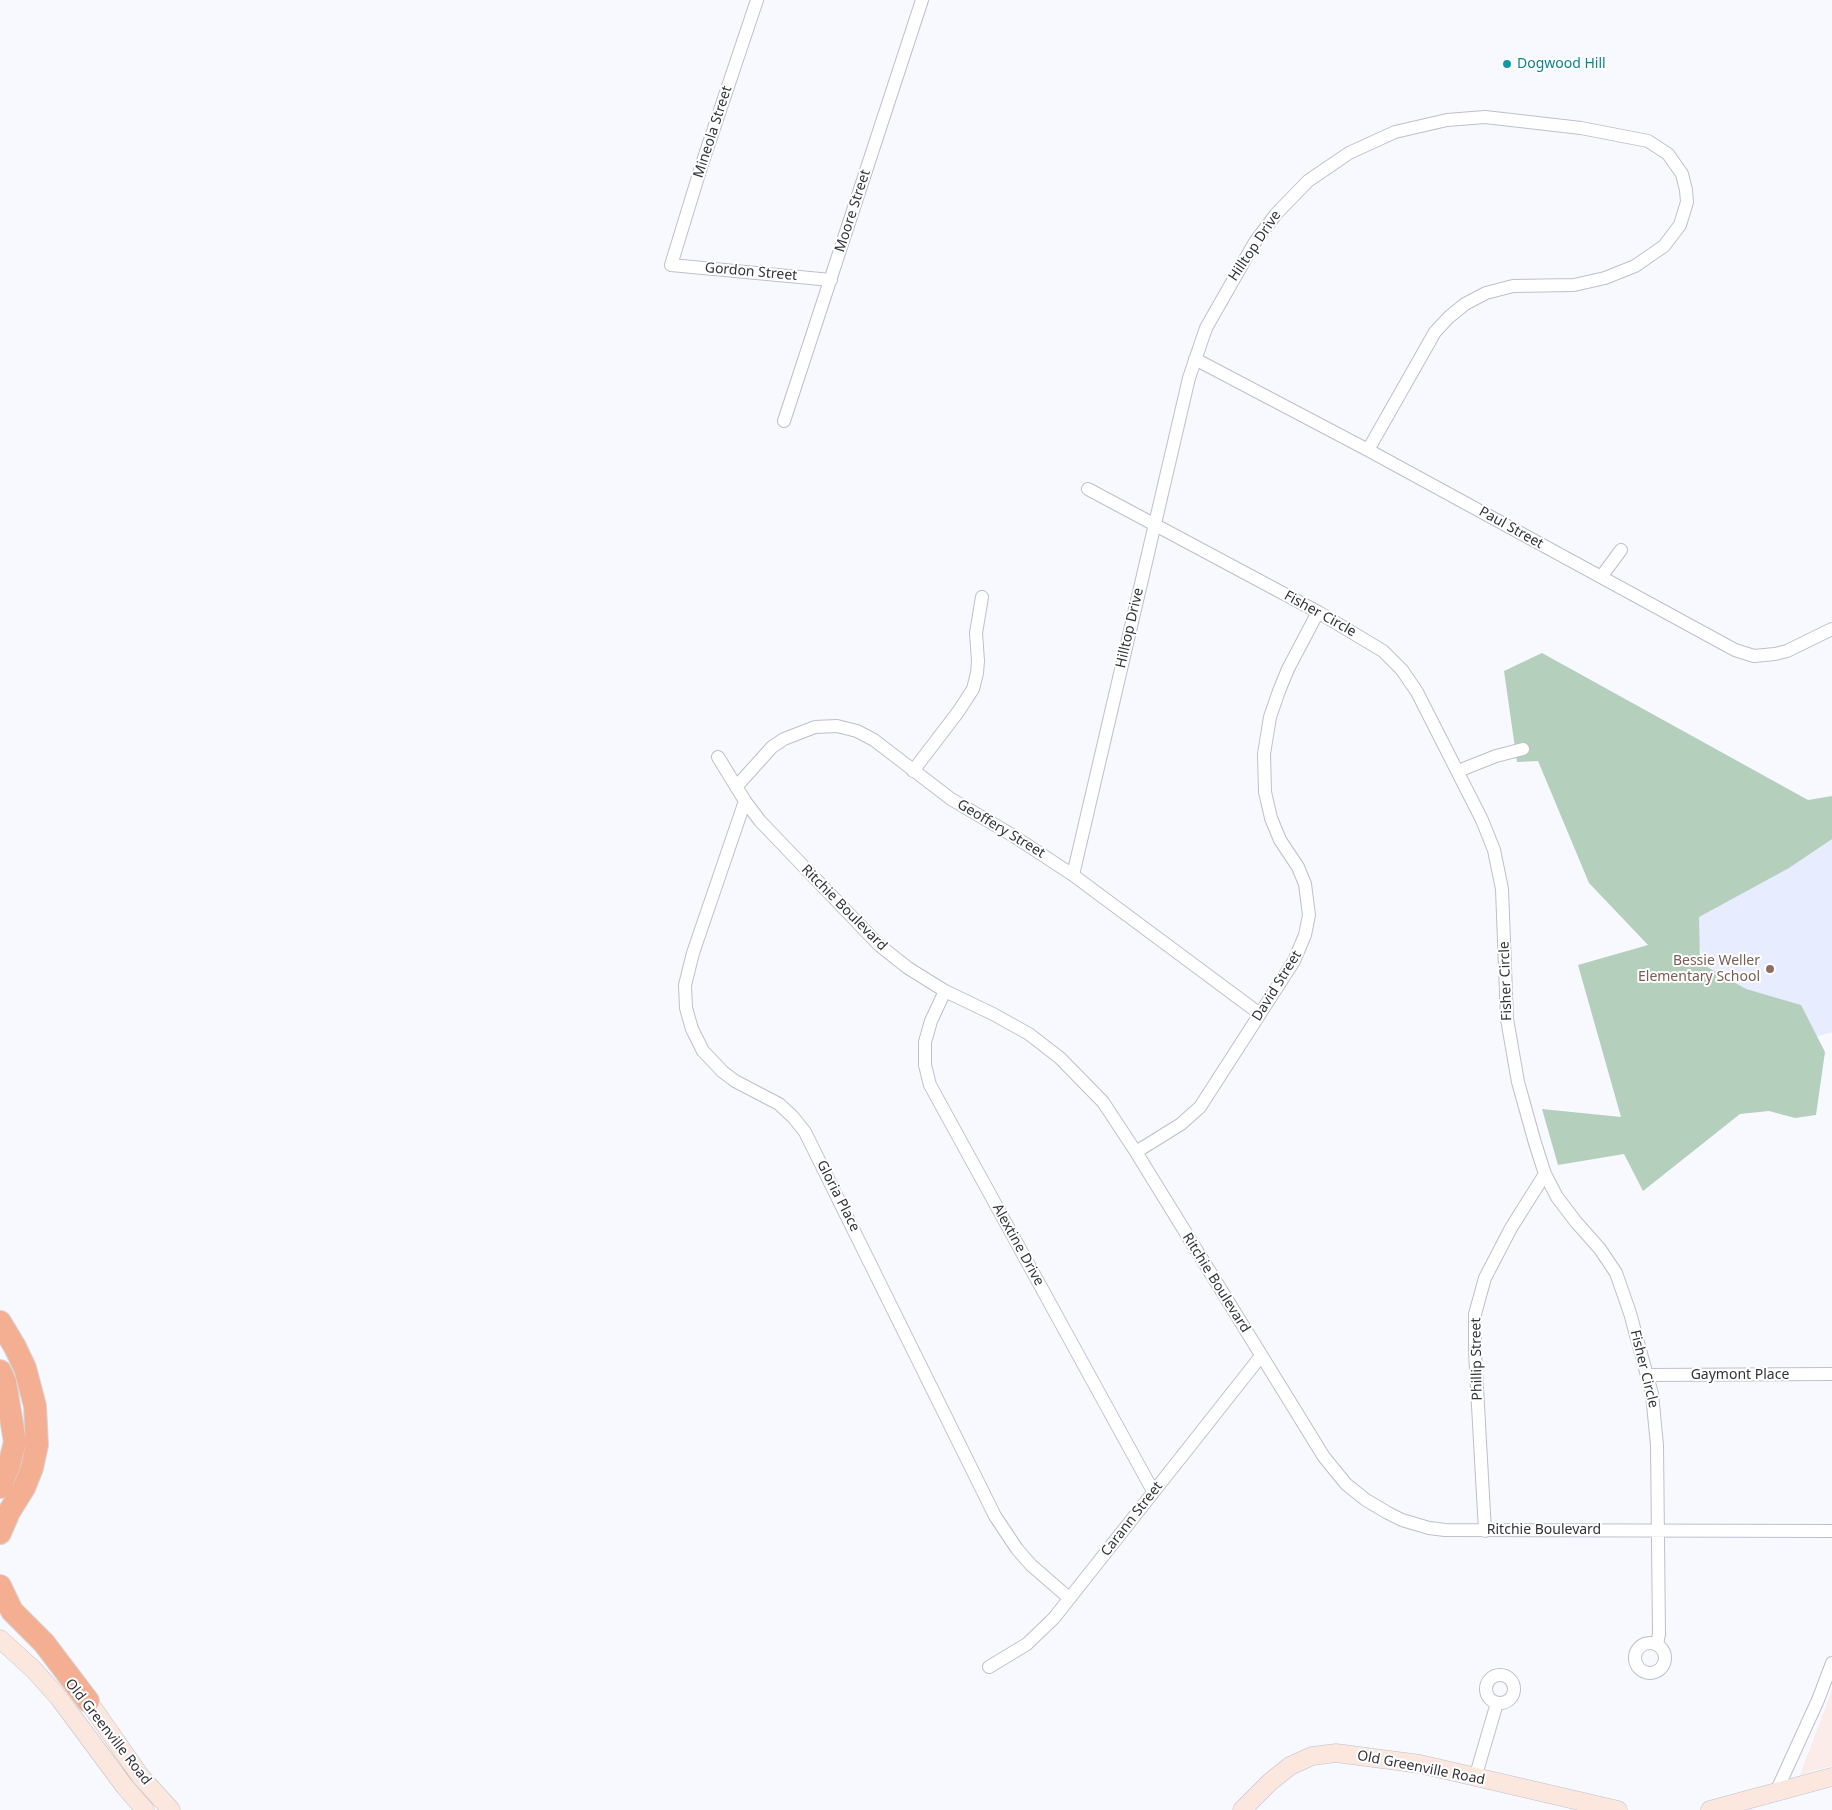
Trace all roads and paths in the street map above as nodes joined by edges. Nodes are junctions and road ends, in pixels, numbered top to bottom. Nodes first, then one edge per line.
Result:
1 (757, 0) edge
2 (922, 0) edge
3 (671, 265) joint
4 (831, 280) junction
5 (1196, 359) junction
6 (784, 420) dead end
7 (1368, 450) junction
8 (1088, 489) dead end
9 (1154, 525) junction
10 (1620, 550) dead end
11 (1600, 577) junction
12 (982, 597) dead end
13 (1318, 612) junction
14 (1832, 629) edge
15 (1523, 748) dead end
16 (718, 757) dead end
17 (1458, 771) junction
18 (913, 772) junction
19 (736, 787) junction
20 (745, 801) junction
21 (1073, 874) junction
22 (945, 991) junction
23 (1260, 1014) junction
24 (1136, 1152) junction
25 (1545, 1174) junction
26 (0, 1322) edge
27 (1261, 1356) junction
28 (0, 1371) edge
29 (1832, 1374) edge
30 (1647, 1375) junction
31 (9, 1404) junction
32 (0, 1466) edge
33 (0, 1487) edge
34 (1153, 1491) junction
35 (4, 1516) edge
36 (1485, 1530) junction
37 (1657, 1530) junction
38 (1832, 1531) edge
39 (0, 1533) edge
40 (0, 1586) edge
41 (1069, 1598) junction
42 (0, 1614) edge
43 (0, 1639) edge
44 (1657, 1645) dead end
45 (1832, 1663) edge
46 (989, 1667) dead end
47 (88, 1701) junction
48 (1497, 1703) dead end
49 (1832, 1777) edge
50 (1475, 1778) junction
51 (1776, 1792) junction
52 (1579, 1806) edge
53 (145, 1810) edge
54 (171, 1810) edge
55 (1242, 1810) edge
56 (1618, 1810) edge
57 (1710, 1810) edge

1 - 3 street, Mineola Street
2 - 4 street, Moore Street
3 - 4 street, Gordon Street
4 - 6 street, Moore Street
5 - 7 street, Paul Street
5 - 7 street, Hilltop Drive
5 - 9 street, Hilltop Drive
7 - 11 street, Paul Street
8 - 9 street, Fisher Circle
9 - 13 street, Fisher Circle
9 - 21 street, Hilltop Drive
10 - 11 street
11 - 14 street, Paul Street
12 - 18 street
13 - 17 street, Fisher Circle
13 - 23 street, David Street
15 - 17 street
16 - 19 street, Ritchie Boulevard
17 - 25 street, Fisher Circle
18 - 19 street, Geoffery Street
18 - 21 street, Geoffery Street
19 - 20 street, Ritchie Boulevard
20 - 22 street, Ritchie Boulevard
20 - 41 street, Gloria Place
21 - 23 street, Geoffery Street
22 - 24 street, Ritchie Boulevard
22 - 34 street, Alextine Drive
23 - 24 street, David Street
24 - 27 street, Ritchie Boulevard
25 - 30 street, Fisher Circle
25 - 36 street, Phillip Street
26 - 35 highway
27 - 34 street, Carann Street
27 - 36 street, Ritchie Boulevard
28 - 31 highway
29 - 30 street, Gaymont Place
30 - 37 street, Fisher Circle
31 - 32 highway
31 - 33 highway
34 - 41 street, Carann Street
35 - 39 highway
36 - 37 street, Ritchie Boulevard
37 - 38 street, Ritchie Boulevard
37 - 44 street, Fisher Circle
40 - 47 highway
41 - 46 street, Carann Street
42 - 47 main road, Old Greenville Road
43 - 53 main road, Old Greenville Road
45 - 51 street
47 - 54 main road, Old Greenville Road
48 - 50 street
49 - 51 main road
50 - 52 main road, Old Greenville Road
50 - 55 main road, Old Greenville Road
51 - 57 main road
52 - 56 main road, Old Greenville Road

